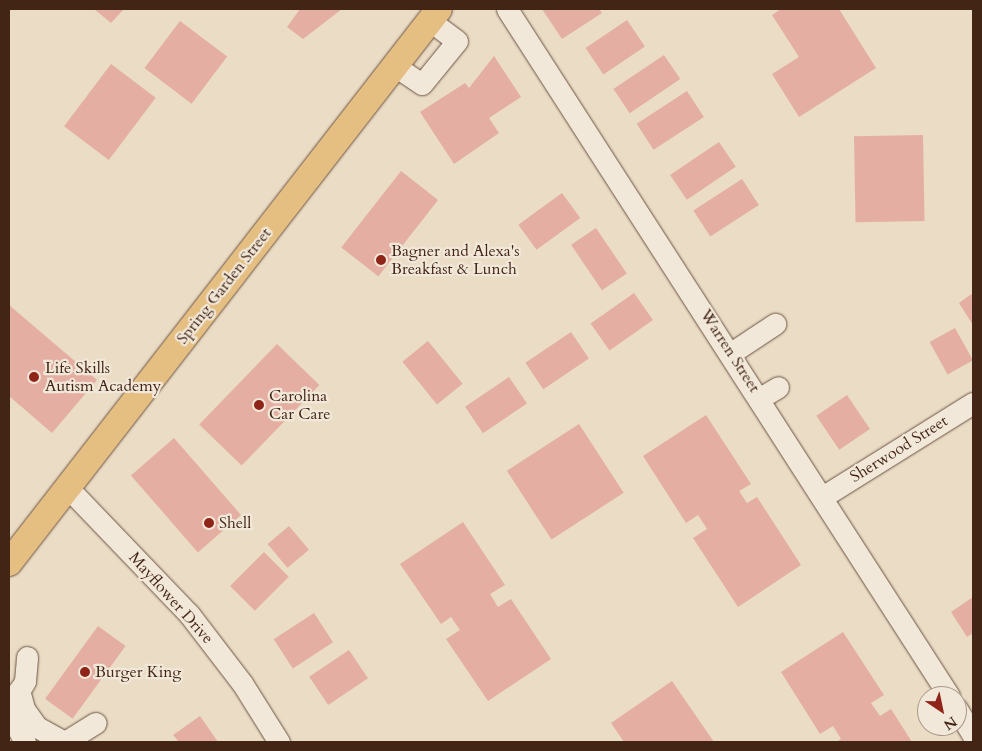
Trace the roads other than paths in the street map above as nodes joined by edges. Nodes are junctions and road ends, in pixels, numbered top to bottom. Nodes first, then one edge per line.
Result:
1 (507, 9) edge
2 (434, 15) edge
3 (775, 324) dead end
4 (730, 353) junction
5 (973, 403) edge
6 (68, 488) junction
7 (824, 496) junction
8 (9, 561) edge
9 (27, 657) dead end
10 (947, 686) edge
11 (14, 699) edge
12 (9, 713) edge
13 (96, 723) dead end
14 (967, 723) edge
15 (973, 736) edge
16 (25, 742) edge
17 (64, 742) edge
18 (279, 742) edge

1 - 4 street, Warren Street
2 - 6 main road, Spring Garden Street
3 - 4 street
4 - 7 street, Warren Street
5 - 7 street, Sherwood Street
6 - 8 main road, Spring Garden Street
6 - 18 street, Mayflower Drive
7 - 10 street, Warren Street
9 - 11 street
11 - 17 street
12 - 16 street
13 - 17 street
14 - 15 street, Warren Street

